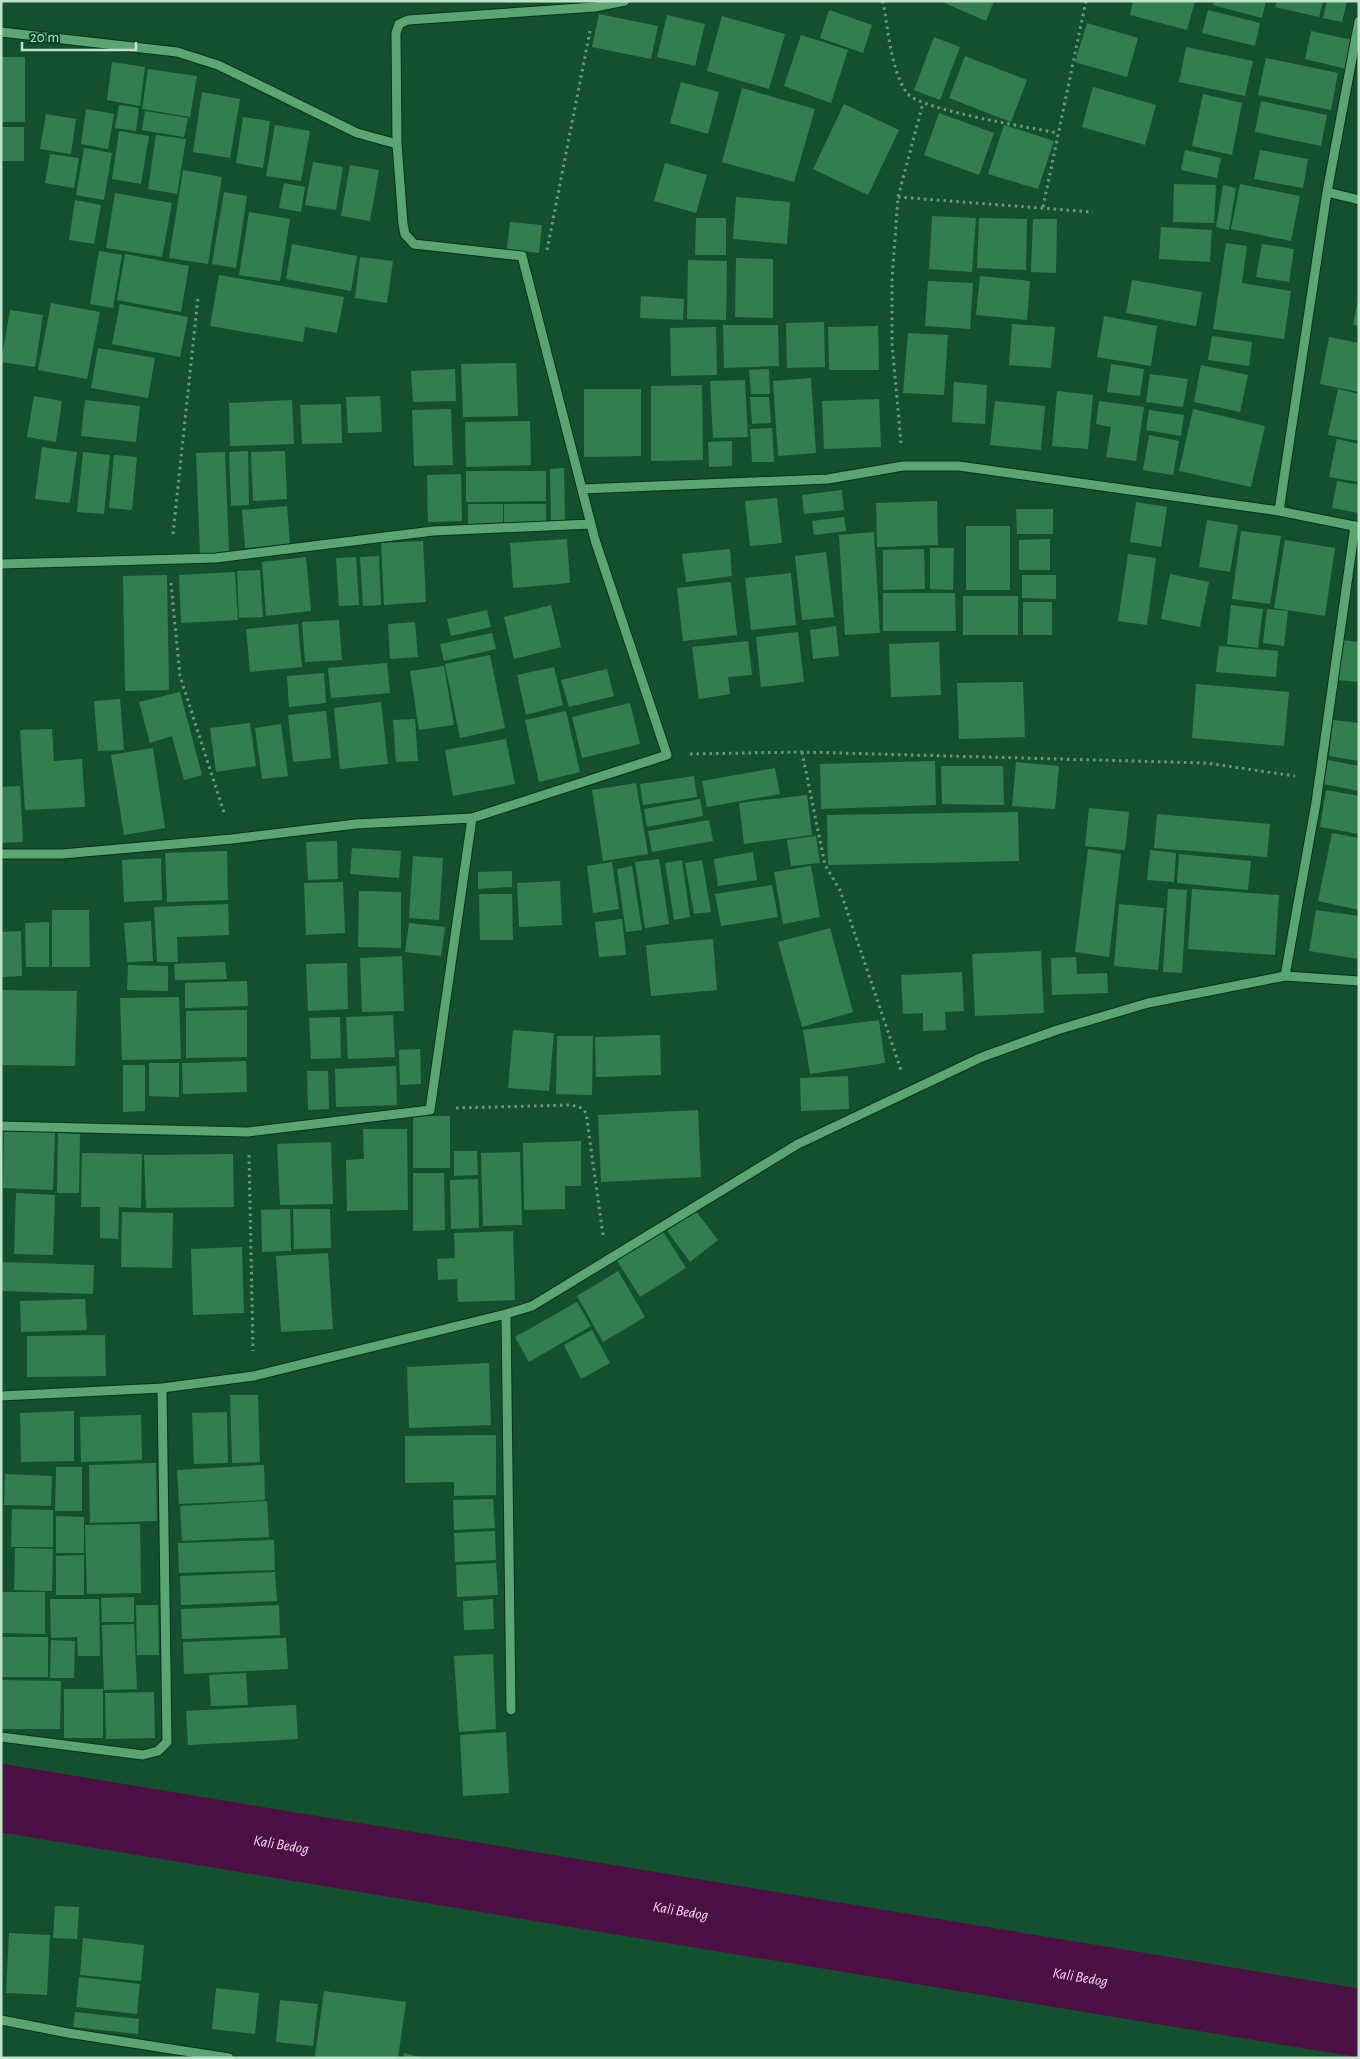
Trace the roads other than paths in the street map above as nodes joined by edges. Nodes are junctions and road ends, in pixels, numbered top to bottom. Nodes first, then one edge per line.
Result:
1 (625, 1) edge
2 (1359, 21) edge
3 (1, 32) edge
4 (397, 144) junction
5 (1327, 192) junction
6 (1359, 200) edge
7 (582, 489) junction
8 (1279, 511) junction
9 (591, 524) junction
10 (1357, 526) edge
11 (1, 564) edge
12 (472, 818) junction
13 (1, 854) edge
14 (1285, 976) junction
15 (1359, 981) edge
16 (1, 1126) edge
17 (506, 1314) junction
18 (162, 1388) junction
19 (1, 1396) edge
20 (511, 1710) dead end
21 (1, 1737) edge
22 (1, 2020) edge
23 (230, 2058) edge

1 - 4 street
2 - 5 street
3 - 4 street
4 - 7 street
5 - 6 street
5 - 8 street
7 - 8 street
7 - 9 street
8 - 10 street
9 - 11 street
9 - 12 street
10 - 14 street
12 - 13 street
12 - 16 street
14 - 15 street
14 - 17 street
17 - 18 street
17 - 20 street
18 - 19 street
18 - 21 street
22 - 23 street

